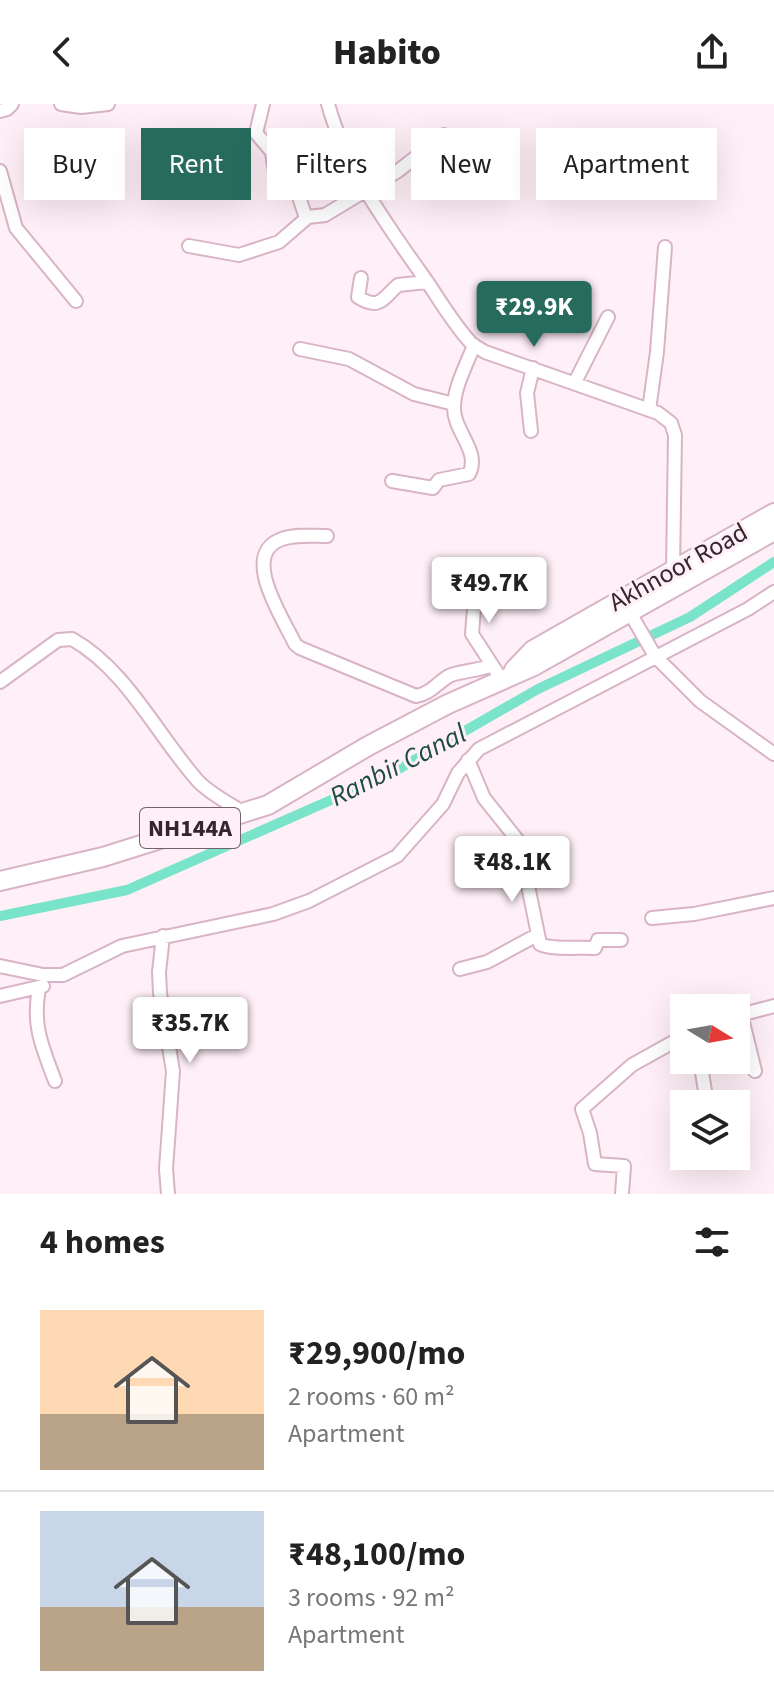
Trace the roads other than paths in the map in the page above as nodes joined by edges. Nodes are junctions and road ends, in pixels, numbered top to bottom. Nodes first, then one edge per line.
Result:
1 (12, 104) edge
2 (61, 104) edge
3 (108, 104) edge
4 (263, 104) edge
5 (328, 104) edge
6 (0, 111) edge
7 (335, 128) edge
8 (0, 171) edge
9 (348, 200) edge
10 (372, 200) edge
11 (306, 218) junction
12 (189, 246) dead end
13 (665, 247) dead end
14 (361, 278) dead end
15 (427, 282) junction
16 (76, 301) dead end
17 (608, 317) dead end
18 (474, 345) junction
19 (300, 349) dead end
20 (533, 368) junction
21 (575, 382) junction
22 (454, 404) junction
23 (649, 410) junction
24 (531, 431) dead end
25 (392, 481) dead end
26 (774, 513) edge
27 (774, 531) edge
28 (327, 536) dead end
29 (673, 570) junction
30 (477, 571) dead end
31 (774, 592) edge
32 (629, 611) junction
33 (655, 656) junction
34 (501, 674) junction
35 (0, 682) edge
36 (774, 754) edge
37 (468, 760) junction
38 (244, 813) junction
39 (0, 881) edge
40 (774, 898) edge
41 (652, 918) dead end
42 (537, 935) junction
43 (163, 936) junction
44 (621, 940) dead end
45 (0, 966) edge
46 (460, 969) dead end
47 (63, 975) junction
48 (39, 988) junction
49 (0, 996) edge
50 (774, 1006) edge
51 (750, 1012) edge
52 (670, 1043) edge
53 (750, 1054) edge
54 (755, 1071) dead end
55 (55, 1081) dead end
56 (168, 1194) edge
57 (622, 1194) edge

1 - 6 street
2 - 3 street
4 - 11 street
5 - 7 street
8 - 16 street
9 - 11 street
10 - 15 street
11 - 12 street
13 - 23 street
14 - 15 street
15 - 18 street
17 - 21 street
18 - 20 street
18 - 22 street
19 - 22 street
20 - 21 street
20 - 24 street
21 - 23 street
22 - 25 street
23 - 29 street
26 - 29 highway, Akhnoor Road / NH144A
27 - 32 highway, Akhnoor Road / NH144A
28 - 34 street
29 - 34 highway, Akhnoor Road / NH144A
30 - 34 street
31 - 33 street
32 - 33 street
32 - 34 highway, Akhnoor Road / NH144A
33 - 36 street
33 - 37 street
34 - 38 highway, Akhnoor Road / NH144A
35 - 38 street
37 - 42 street
37 - 43 street
38 - 39 highway, Akhnoor Road / NH144A
40 - 41 street
42 - 44 street
42 - 46 street
43 - 47 street
43 - 56 street
45 - 47 street
47 - 48 street
48 - 49 street
48 - 55 street
50 - 51 street
52 - 57 street
53 - 54 street

